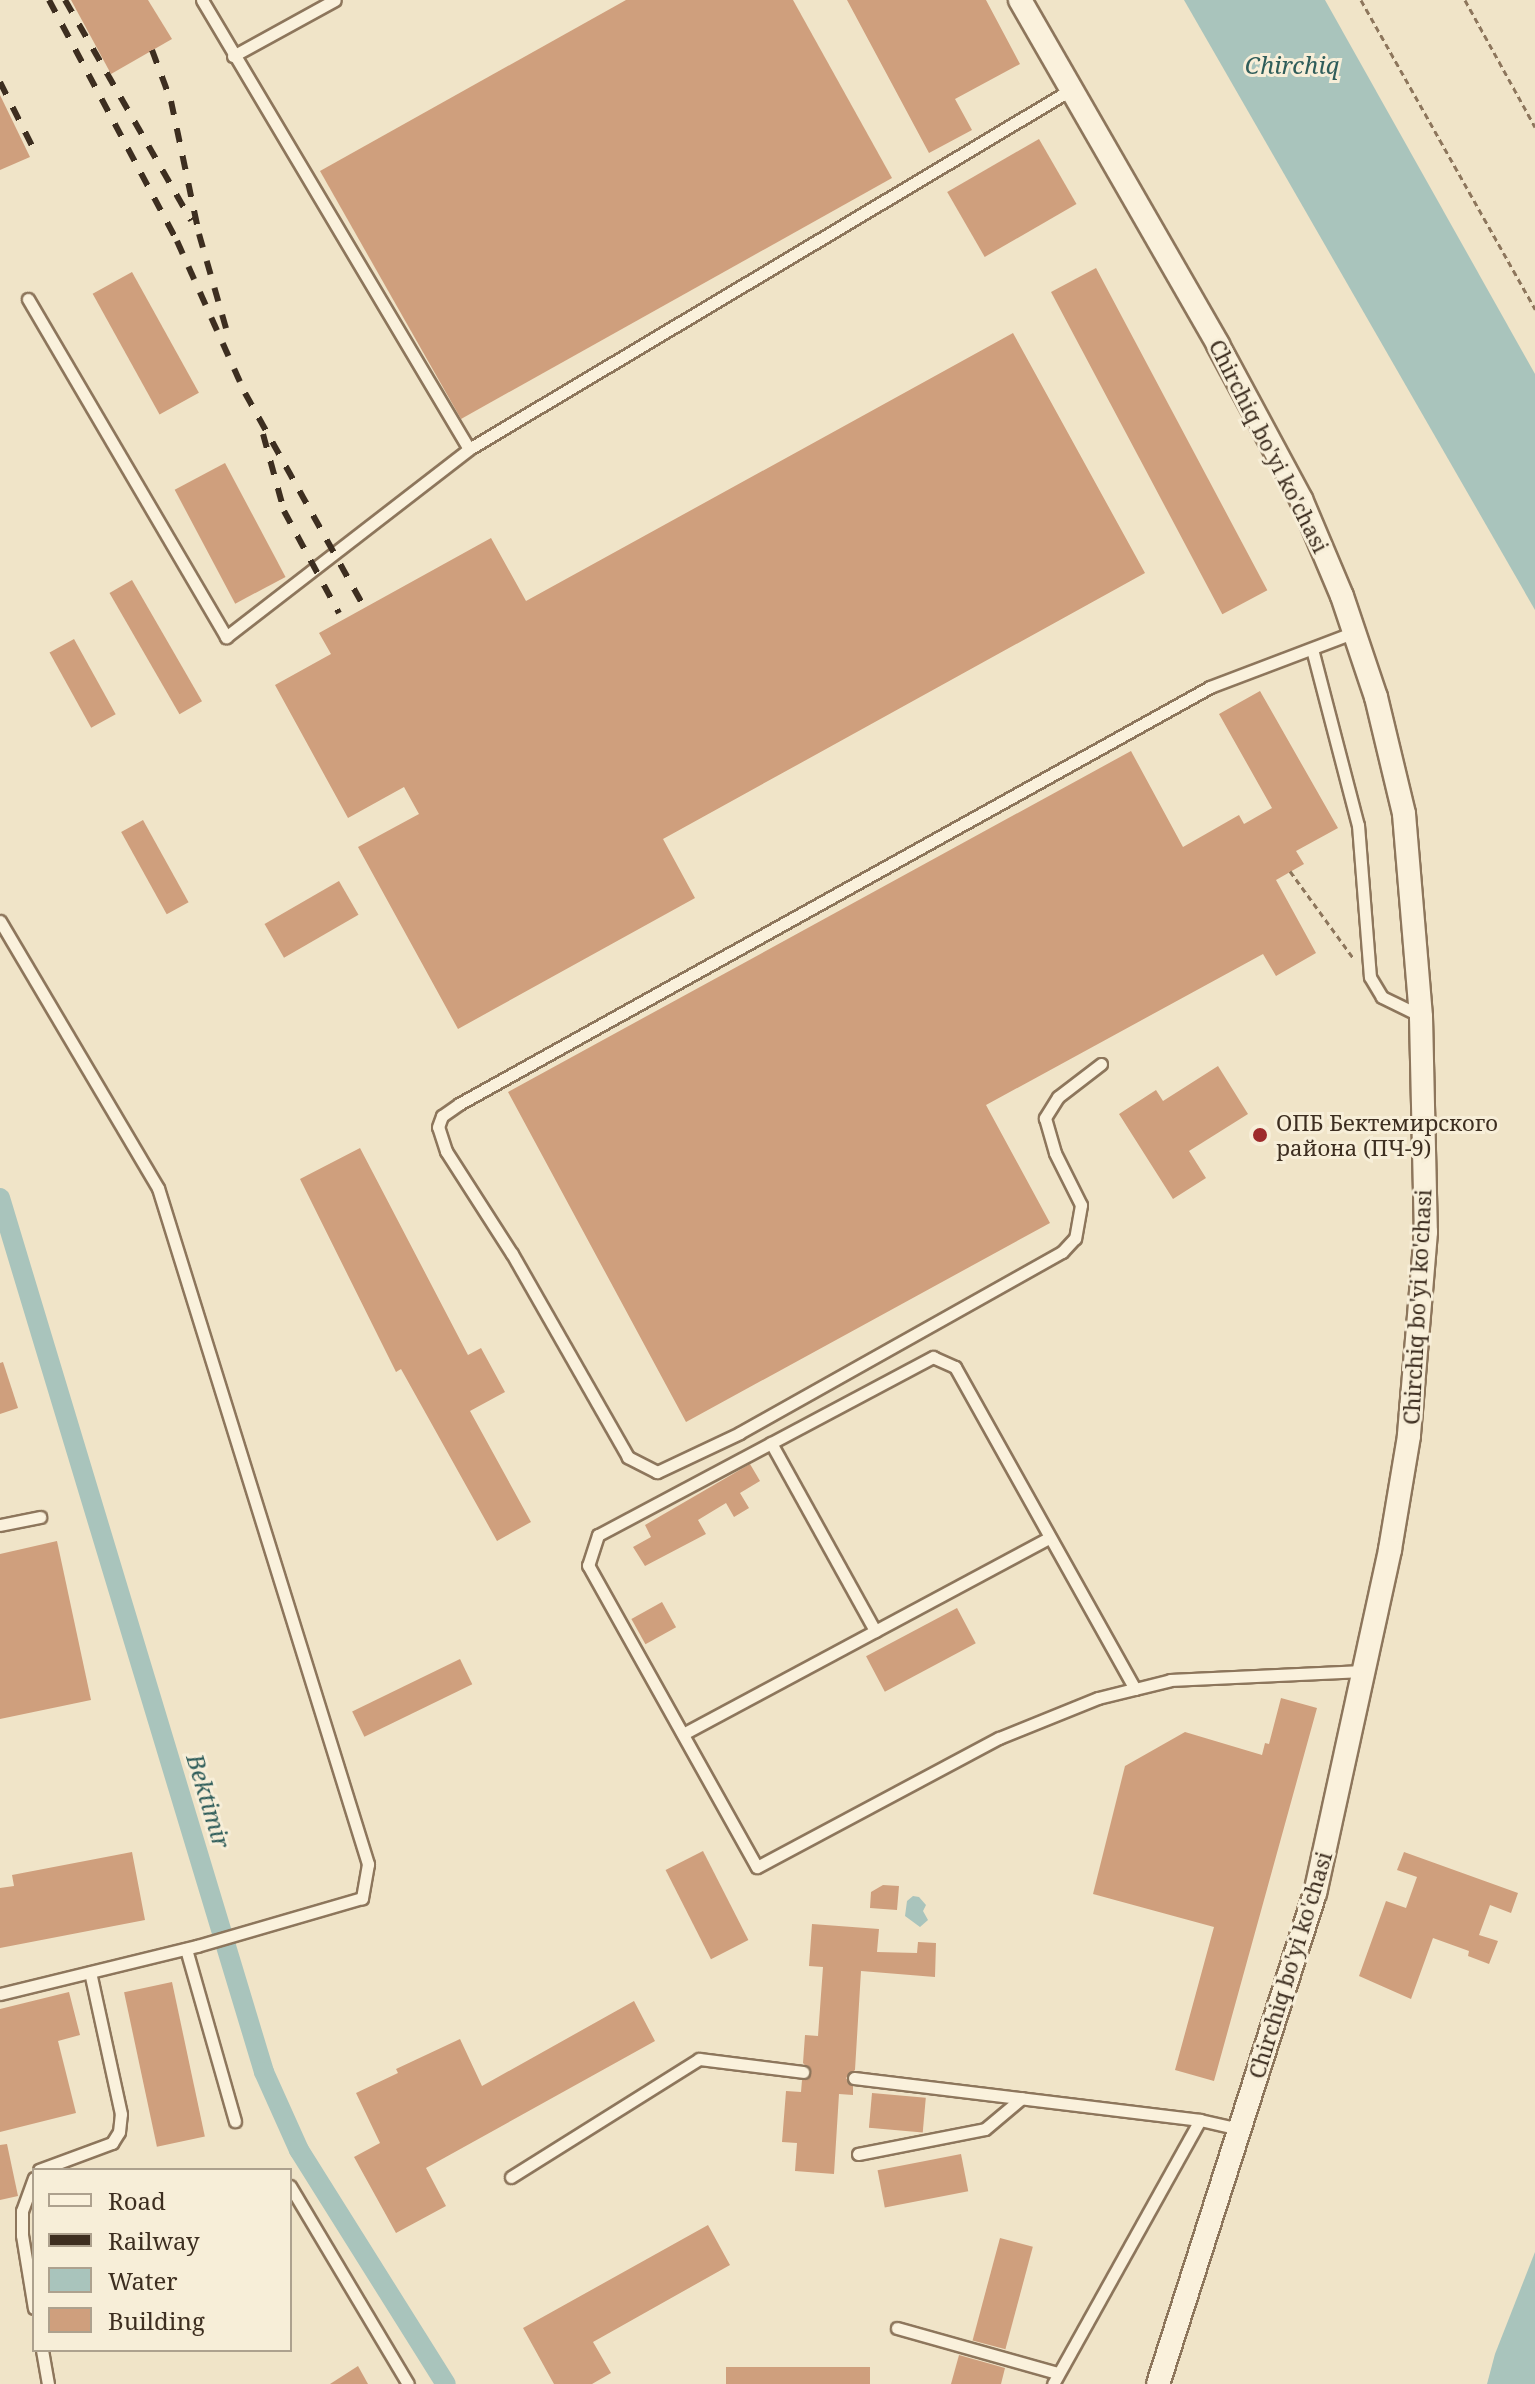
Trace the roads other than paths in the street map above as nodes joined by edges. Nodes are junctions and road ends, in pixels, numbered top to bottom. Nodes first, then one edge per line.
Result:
1 (202, 0) edge
2 (335, 0) edge
3 (1020, 0) edge
4 (233, 56) junction
5 (1072, 89) junction
6 (28, 299) dead end
7 (469, 449) junction
8 (1355, 632) junction
9 (1312, 649) junction
10 (0, 921) edge
11 (1421, 1017) junction
12 (1101, 1064) dead end
13 (771, 1443) junction
14 (40, 1517) dead end
15 (0, 1525) edge
16 (1049, 1538) junction
17 (875, 1631) junction
18 (1363, 1671) junction
19 (1135, 1689) junction
20 (683, 1734) junction
21 (192, 1948) junction
22 (90, 1972) junction
23 (0, 1994) edge
24 (803, 2072) dead end
25 (854, 2078) dead end
26 (1022, 2098) junction
27 (1200, 2120) junction
28 (235, 2121) dead end
29 (1240, 2129) junction
30 (858, 2154) dead end
31 (44, 2168) edge
32 (511, 2177) dead end
33 (32, 2184) edge
34 (292, 2189) edge
35 (32, 2296) edge
36 (897, 2328) dead end
37 (42, 2352) edge
38 (1055, 2379) edge
39 (48, 2384) edge
40 (408, 2384) edge
41 (1158, 2384) edge

1 - 4 lane
2 - 4 lane
3 - 5 street, Chirchiq bo'yi ko'chasi
4 - 7 lane
5 - 7 lane
5 - 8 street, Chirchiq bo'yi ko'chasi
6 - 7 lane
8 - 9 lane
8 - 11 street, Chirchiq bo'yi ko'chasi
9 - 11 lane
9 - 12 lane
10 - 21 lane
11 - 18 street, Chirchiq bo'yi ko'chasi
13 - 16 lane
13 - 17 lane
13 - 20 lane
14 - 15 lane
16 - 17 lane
16 - 19 lane
17 - 20 lane
18 - 19 lane
18 - 29 street, Chirchiq bo'yi ko'chasi
19 - 20 lane
21 - 22 lane
21 - 28 lane
22 - 23 lane
22 - 31 lane
24 - 32 lane
25 - 26 lane
26 - 27 lane
26 - 30 lane
27 - 29 lane
27 - 38 lane
29 - 41 street, Chirchiq bo'yi ko'chasi
33 - 35 lane
34 - 40 lane
36 - 38 lane
37 - 39 lane

